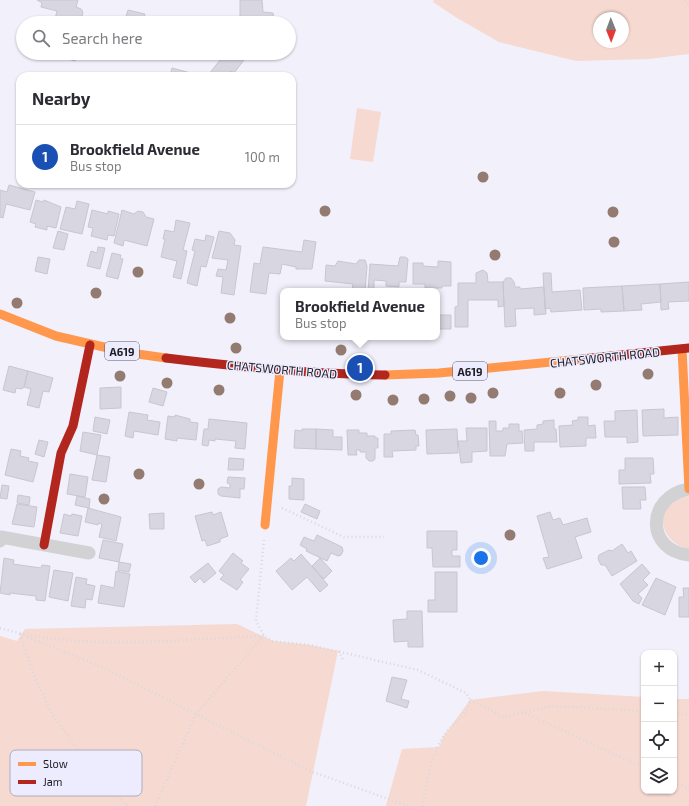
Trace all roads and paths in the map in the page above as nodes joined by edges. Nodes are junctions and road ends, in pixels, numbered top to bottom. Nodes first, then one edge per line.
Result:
1 (685, 0) edge
2 (689, 5) edge
3 (0, 314) edge
4 (90, 345) junction
5 (685, 349) edge
6 (280, 370) junction
7 (689, 489) edge
8 (268, 504) junction
9 (265, 525) joint
10 (384, 537) dead end
11 (0, 541) edge
12 (44, 545) junction
13 (89, 553) dead end
14 (689, 555) edge
15 (0, 628) edge
16 (20, 634) junction
17 (264, 636) junction
18 (338, 651) junction
19 (343, 660) dead end
20 (470, 700) junction
21 (641, 711) edge
22 (524, 712) junction
23 (677, 713) edge
24 (196, 714) junction
25 (689, 715) edge
26 (78, 750) edge
27 (641, 767) edge
28 (677, 783) edge
29 (689, 789) edge
30 (117, 796) edge
31 (128, 806) edge
32 (155, 806) edge
33 (408, 806) edge
34 (422, 806) edge

1 - 2 path
3 - 4 main road, CHATSWORTH ROAD / A619
4 - 6 main road, CHATSWORTH ROAD / A619
4 - 12 main road
5 - 6 main road, CHATSWORTH ROAD / A619
5 - 7 main road
6 - 8 main road
7 - 14 street
8 - 9 main road
8 - 10 path
9 - 17 path
11 - 12 street
12 - 13 street
15 - 16 path
16 - 17 path
16 - 24 path
16 - 26 path
17 - 18 path
17 - 24 path
18 - 19 path
18 - 20 path
20 - 22 path
20 - 34 path
21 - 22 path
22 - 27 path
23 - 25 path
24 - 32 path
24 - 33 path
28 - 29 path
30 - 31 path

